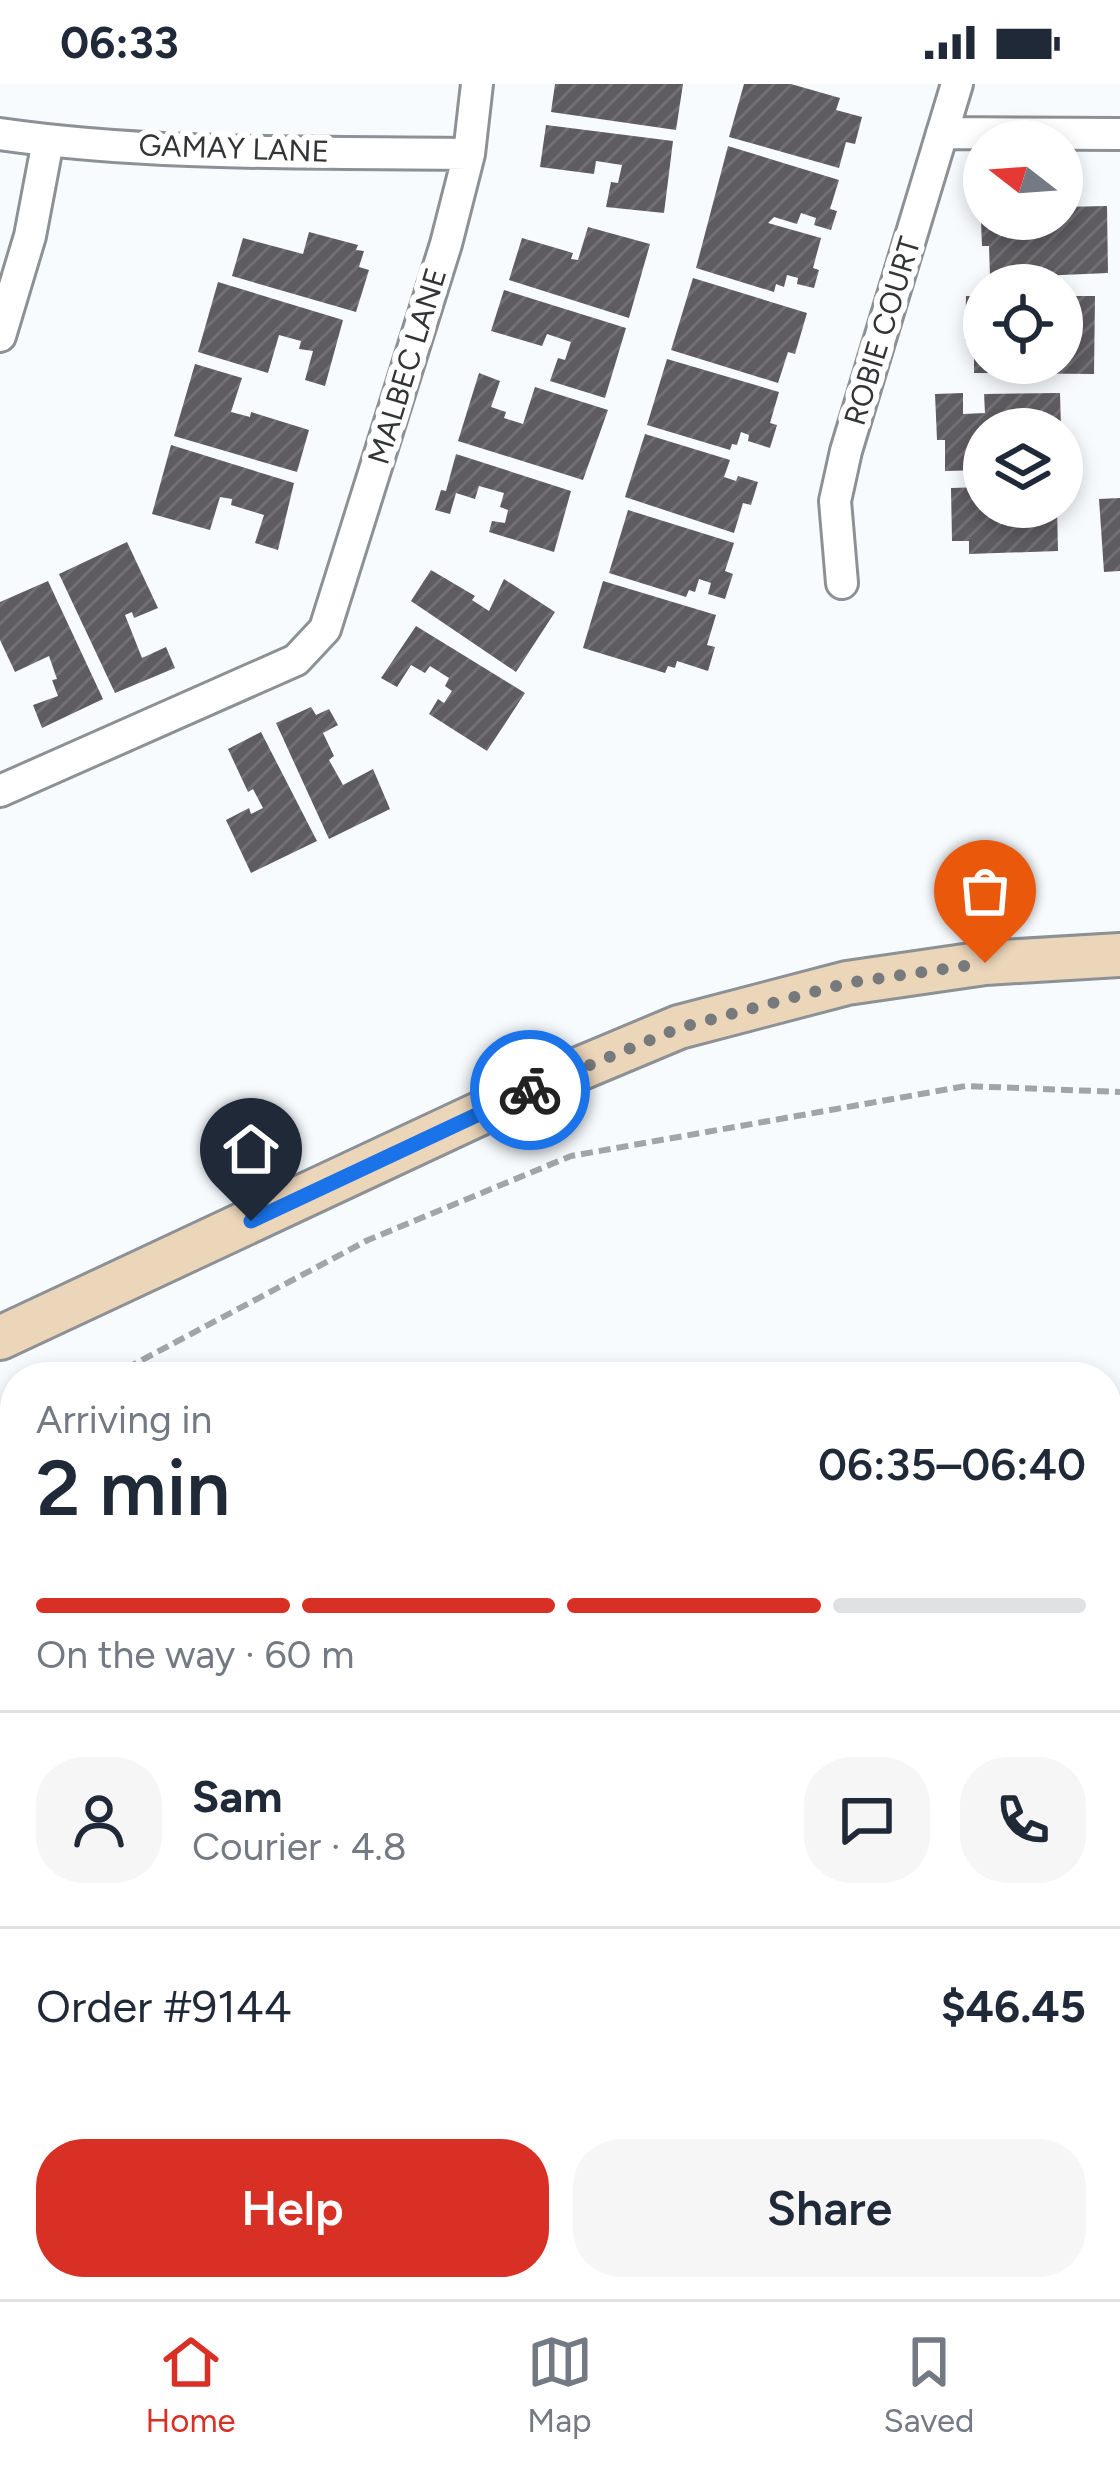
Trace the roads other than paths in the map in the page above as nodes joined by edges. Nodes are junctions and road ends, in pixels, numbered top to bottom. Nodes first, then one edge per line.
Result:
1 (477, 84) edge
2 (957, 84) edge
3 (942, 133) junction
4 (0, 134) edge
5 (1120, 134) edge
6 (48, 140) junction
7 (469, 154) junction
8 (0, 336) edge
9 (842, 583) dead end
10 (0, 791) edge
11 (1120, 956) edge
12 (0, 1338) edge

1 - 7 street, MALBEC LANE
2 - 3 street, ROBIE COURT
3 - 5 street
3 - 9 street, ROBIE COURT
4 - 6 street, GAMAY LANE
6 - 7 street, GAMAY LANE
6 - 8 street
7 - 10 street, MALBEC LANE
11 - 12 main road

